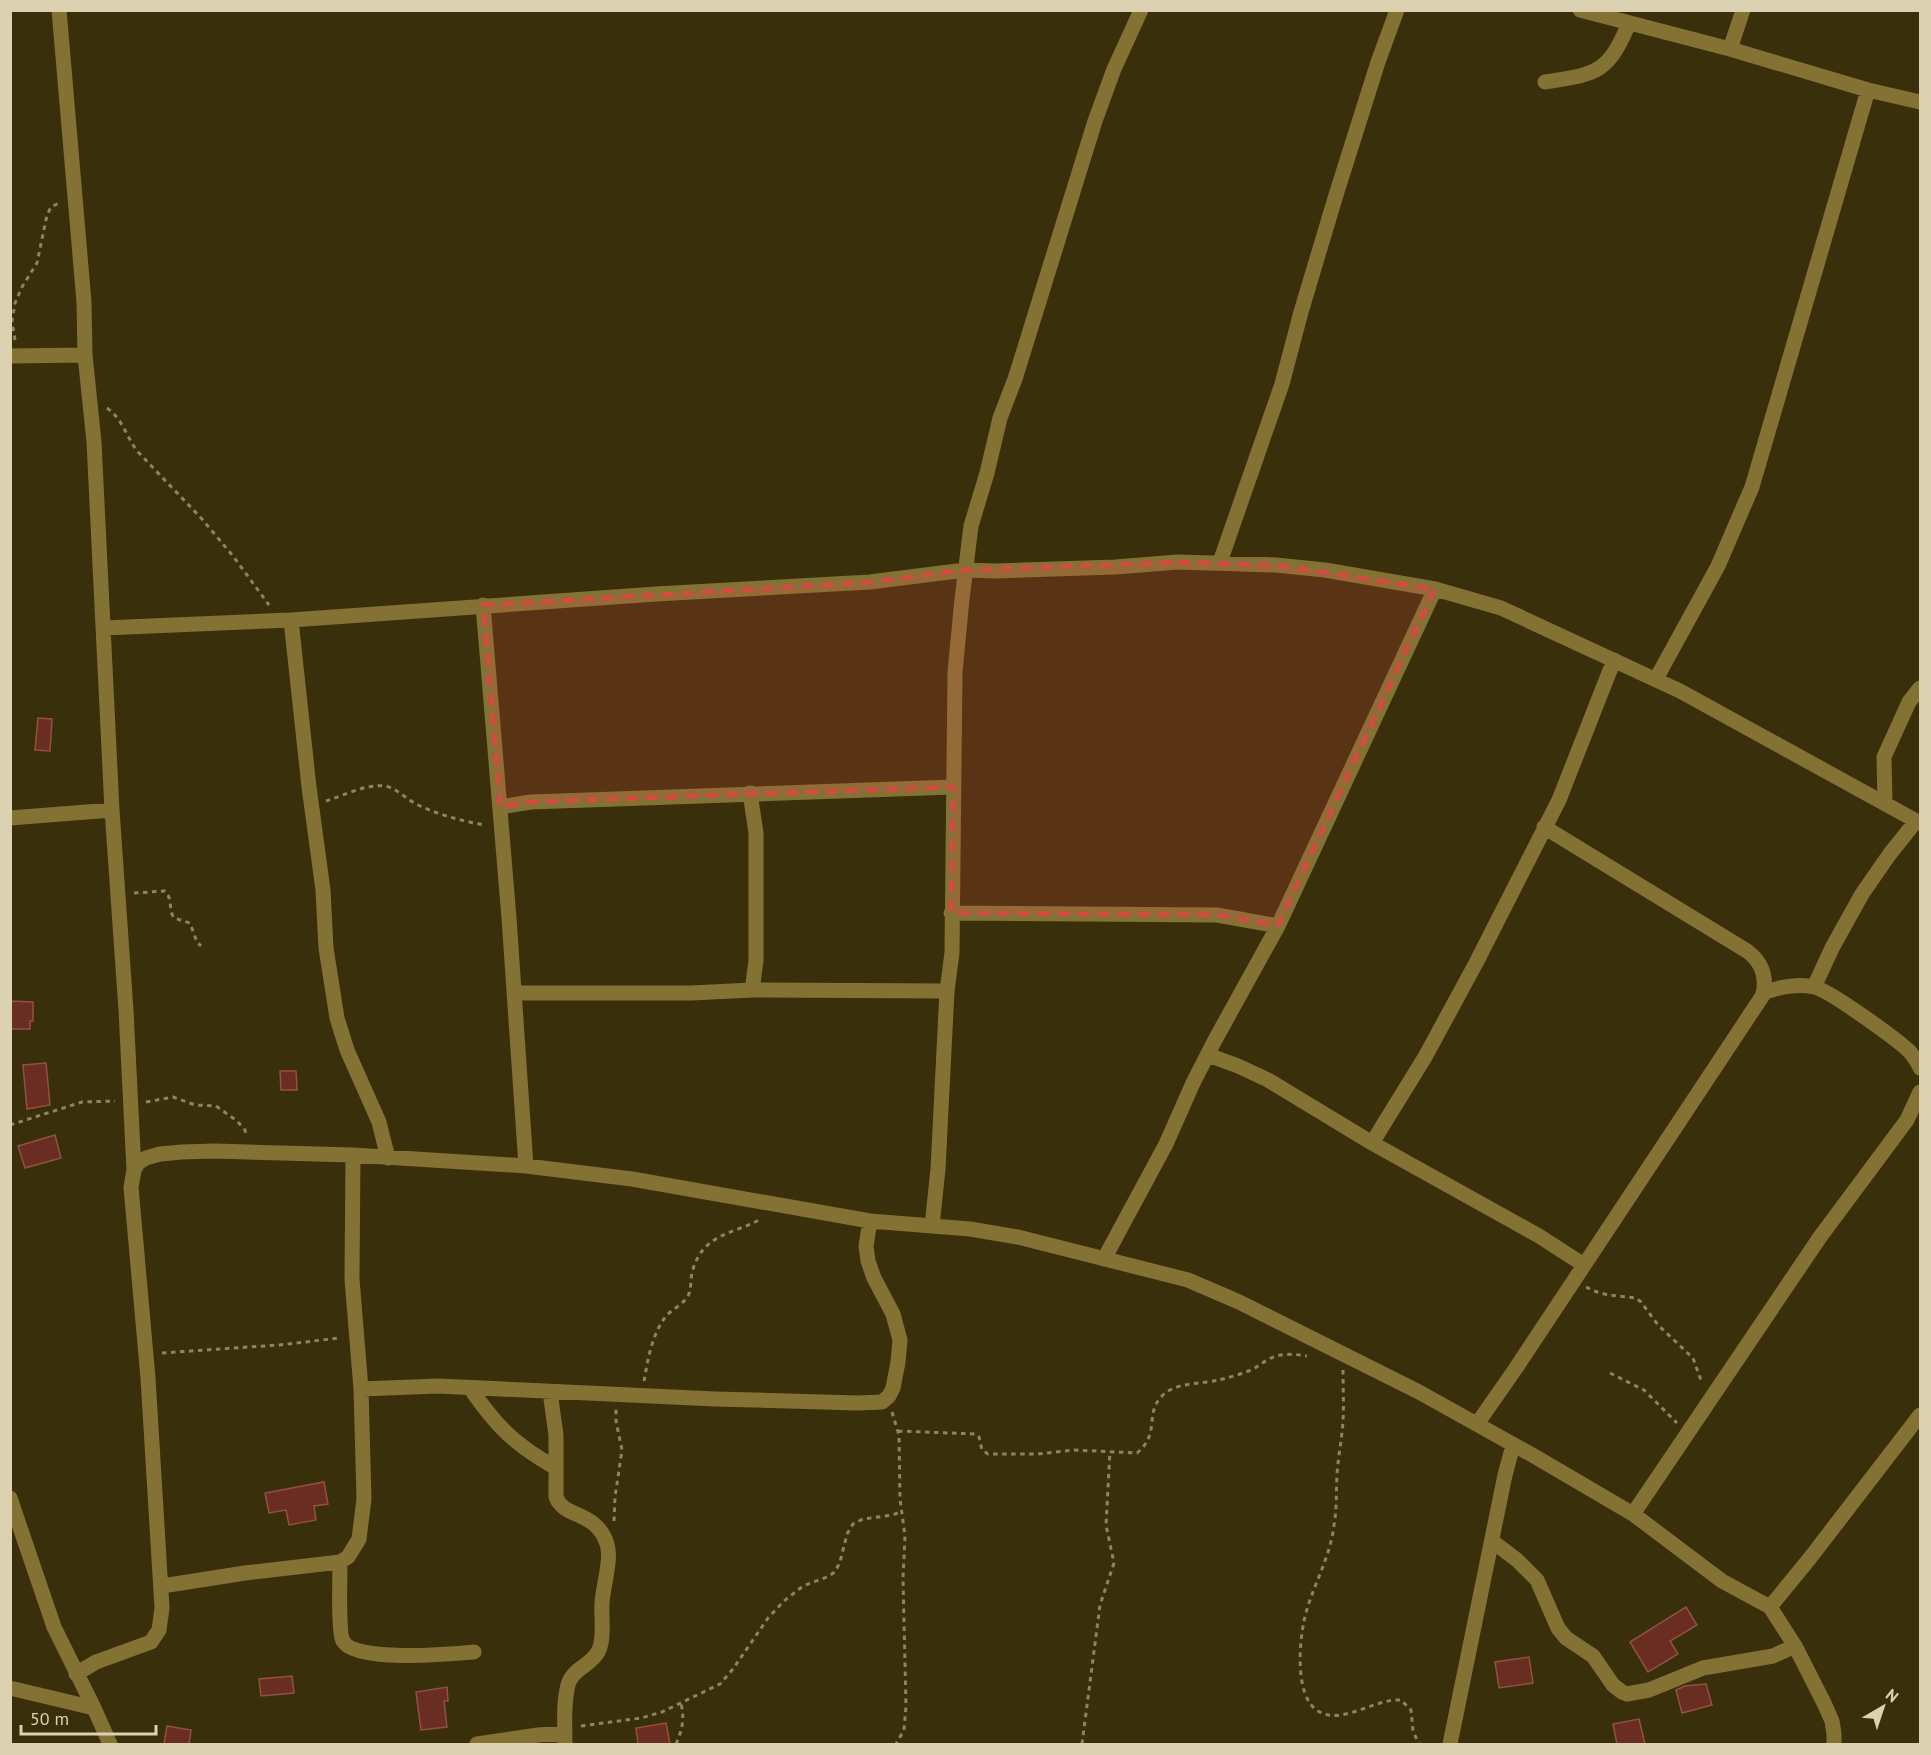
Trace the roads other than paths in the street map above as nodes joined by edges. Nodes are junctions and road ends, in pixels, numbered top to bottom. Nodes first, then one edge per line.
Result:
1 (59, 10) edge
2 (1141, 10) edge
3 (1397, 10) edge
4 (1580, 10) edge
5 (1743, 10) edge
6 (1629, 23) junction
7 (1730, 49) junction
8 (1545, 82) dead end
9 (1868, 90) junction
10 (1920, 102) edge
11 (13, 351) edge
12 (86, 355) junction
13 (1220, 562) junction
14 (965, 570) junction
15 (1435, 589) junction
16 (483, 605) junction
17 (288, 620) junction
18 (104, 628) junction
19 (1614, 660) junction
20 (1656, 680) junction
21 (1920, 688) edge
22 (953, 787) junction
23 (750, 793) junction
24 (1885, 804) junction
25 (500, 807) junction
26 (112, 810) junction
27 (10, 818) edge
28 (1918, 822) edge
29 (1544, 827) junction
30 (951, 913) junction
31 (1278, 926) junction
32 (1814, 987) junction
33 (752, 990) junction
34 (947, 991) junction
35 (514, 993) junction
36 (1763, 993) junction
37 (1208, 1054) junction
38 (1920, 1068) edge
39 (1920, 1095) edge
40 (1372, 1143) junction
41 (353, 1155) junction
42 (388, 1158) junction
43 (526, 1166) junction
44 (134, 1170) junction
45 (870, 1221) junction
46 (932, 1226) junction
47 (1104, 1259) junction
48 (1584, 1265) junction
49 (470, 1388) junction
50 (361, 1389) junction
51 (550, 1392) junction
52 (1920, 1415) edge
53 (1477, 1424) junction
54 (1915, 1429) edge
55 (1513, 1445) junction
56 (556, 1468) junction
57 (10, 1498) edge
58 (1633, 1514) junction
59 (1492, 1541) junction
60 (340, 1562) junction
61 (162, 1586) junction
62 (1770, 1606) junction
63 (1795, 1646) junction
64 (474, 1652) dead end
65 (76, 1674) junction
66 (10, 1688) edge
67 (94, 1708) junction
68 (565, 1735) edge
69 (110, 1744) edge
70 (477, 1744) edge
71 (1450, 1744) edge
72 (1834, 1744) edge

1 - 12 street
2 - 14 street
3 - 13 street
4 - 6 street
5 - 7 street
6 - 7 street
6 - 8 street
7 - 9 street
9 - 10 street
9 - 20 street
11 - 12 street
12 - 18 street
13 - 14 street
13 - 15 street
14 - 16 street
14 - 22 street
15 - 19 street
15 - 31 street
16 - 17 street
16 - 25 street
17 - 18 street
17 - 42 street
18 - 26 street
19 - 20 street
19 - 29 street
20 - 24 street
21 - 24 street
22 - 23 street
22 - 30 street
23 - 25 street
23 - 33 street
24 - 28 street
25 - 35 street
26 - 27 street
26 - 44 street
28 - 32 street
29 - 36 street
29 - 40 street
30 - 31 street
30 - 34 street
31 - 37 street
32 - 36 street
32 - 38 street
33 - 34 street
33 - 35 street
34 - 46 street
35 - 43 street
36 - 48 street
37 - 40 street
37 - 47 street
39 - 58 street
40 - 48 street
41 - 42 street
41 - 44 street
41 - 50 street
42 - 43 street
43 - 45 street
44 - 61 street
45 - 46 street
45 - 51 street
46 - 47 street
47 - 53 street
48 - 53 street
49 - 50 street
49 - 51 street
49 - 56 street
50 - 60 street
51 - 56 street
52 - 54 street
53 - 55 street
54 - 62 street
55 - 58 street
55 - 59 street
56 - 68 street
57 - 65 street
58 - 62 street
59 - 63 street
59 - 71 street
60 - 61 street
60 - 64 street
61 - 65 street
62 - 63 street
63 - 72 street
65 - 67 street
66 - 67 street
67 - 69 street
68 - 70 street

